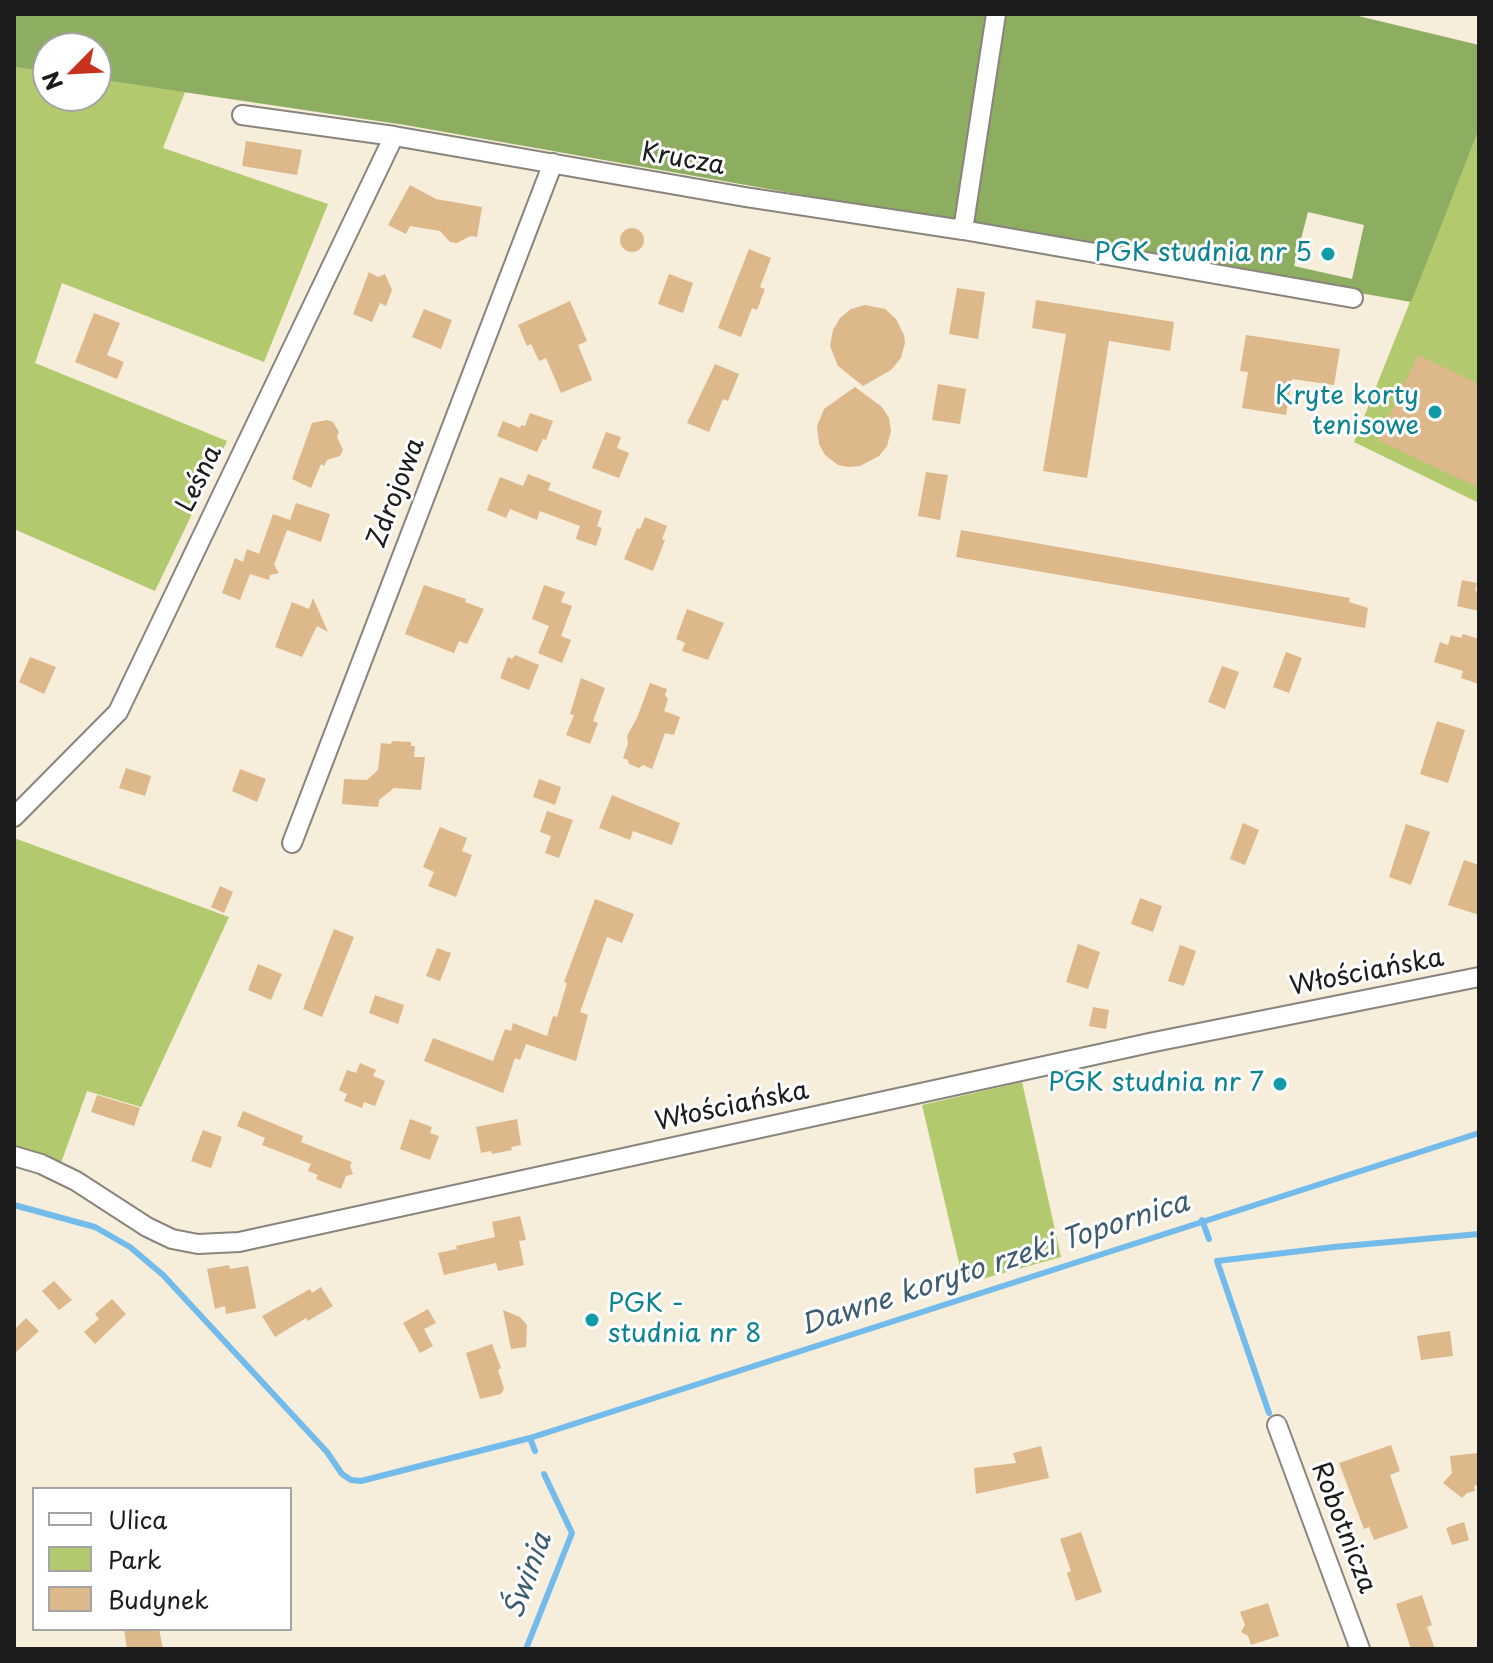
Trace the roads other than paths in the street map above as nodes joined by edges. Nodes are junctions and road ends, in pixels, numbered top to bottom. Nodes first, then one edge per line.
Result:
1 (996, 14) edge
2 (242, 115) dead end
3 (394, 136) junction
4 (553, 163) junction
5 (963, 230) junction
6 (1353, 298) dead end
7 (14, 817) edge
8 (292, 843) dead end
9 (1479, 977) edge
10 (14, 1156) edge
11 (1277, 1425) dead end
12 (1360, 1649) edge

1 - 5 street
2 - 3 street, Krucza
3 - 4 street, Krucza
3 - 7 street, Leśna
4 - 5 street, Krucza
4 - 8 street, Zdrojowa
5 - 6 street, Krucza
9 - 10 street, Włościańska
11 - 12 street, Robotnicza

